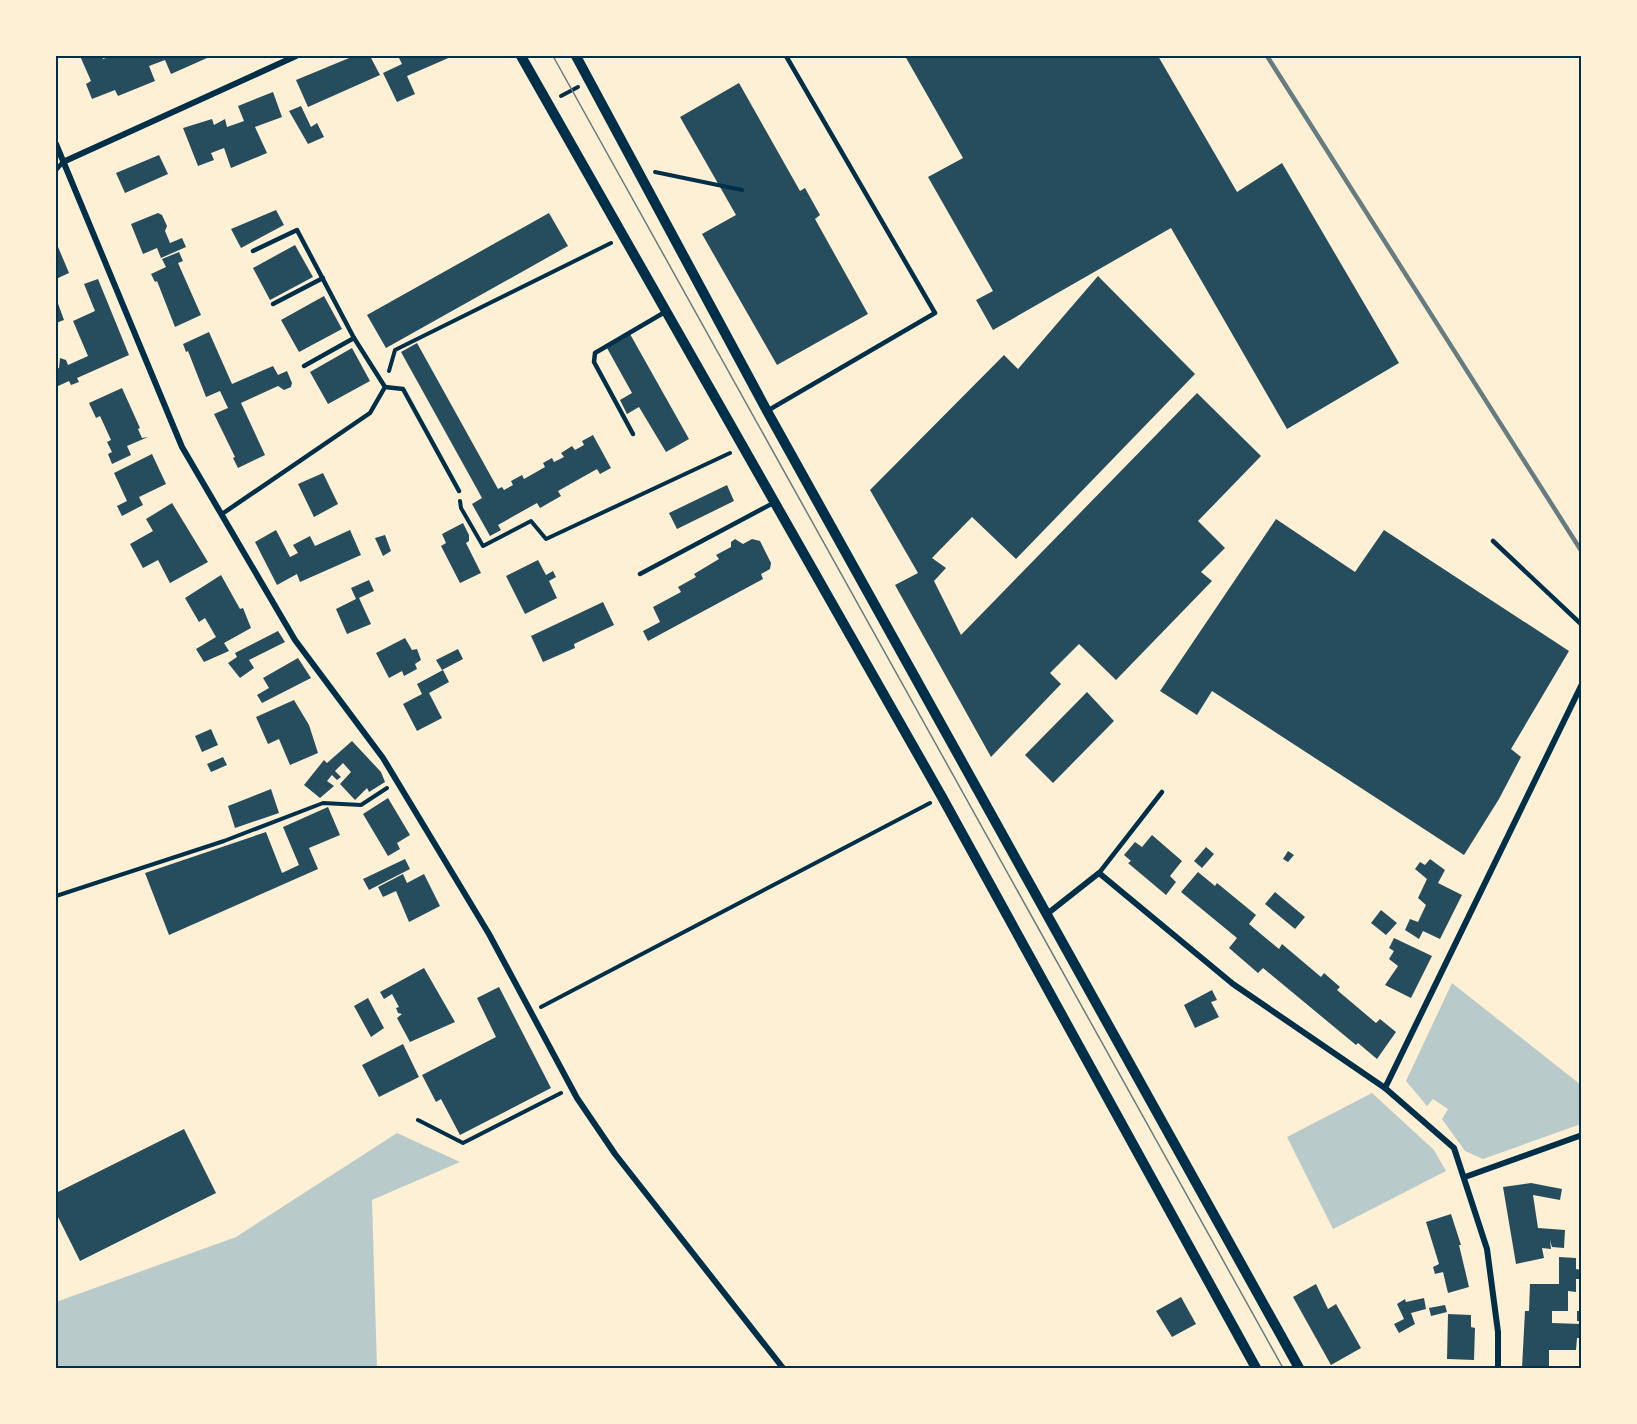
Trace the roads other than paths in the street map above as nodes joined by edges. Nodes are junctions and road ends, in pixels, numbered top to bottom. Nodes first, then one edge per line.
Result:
1 (296, 56) edge
2 (521, 56) edge
3 (576, 56) edge
4 (786, 56) edge
5 (56, 144) edge
6 (63, 162) junction
7 (56, 170) edge
8 (253, 251) dead end
9 (323, 278) junction
10 (273, 304) dead end
11 (667, 310) junction
12 (354, 338) junction
13 (304, 366) dead end
14 (385, 387) junction
15 (767, 411) junction
16 (633, 434) dead end
17 (459, 491) road end
18 (775, 502) junction
19 (222, 514) junction
20 (1492, 541) dead end
21 (640, 574) dead end
22 (1581, 625) edge
23 (1581, 684) edge
24 (1162, 792) dead end
25 (1099, 873) junction
26 (1047, 914) junction
27 (1385, 1088) junction
28 (1581, 1135) edge
29 (1466, 1177) junction
30 (783, 1368) edge
31 (1256, 1368) edge
32 (1299, 1368) edge
33 (1498, 1368) edge

1 - 6 street
2 - 11 street
3 - 15 street
4 - 15 lane
5 - 6 street
6 - 7 lane
6 - 19 street
8 - 9 lane
9 - 10 lane
9 - 12 lane
11 - 16 lane
11 - 18 street
12 - 13 lane
12 - 14 lane
14 - 17 lane
14 - 19 lane
15 - 26 street
18 - 21 lane
18 - 31 street
19 - 30 street
20 - 22 lane
23 - 27 street
24 - 25 lane
25 - 26 street
25 - 27 street
26 - 32 street
27 - 29 street
28 - 29 street
29 - 33 street

